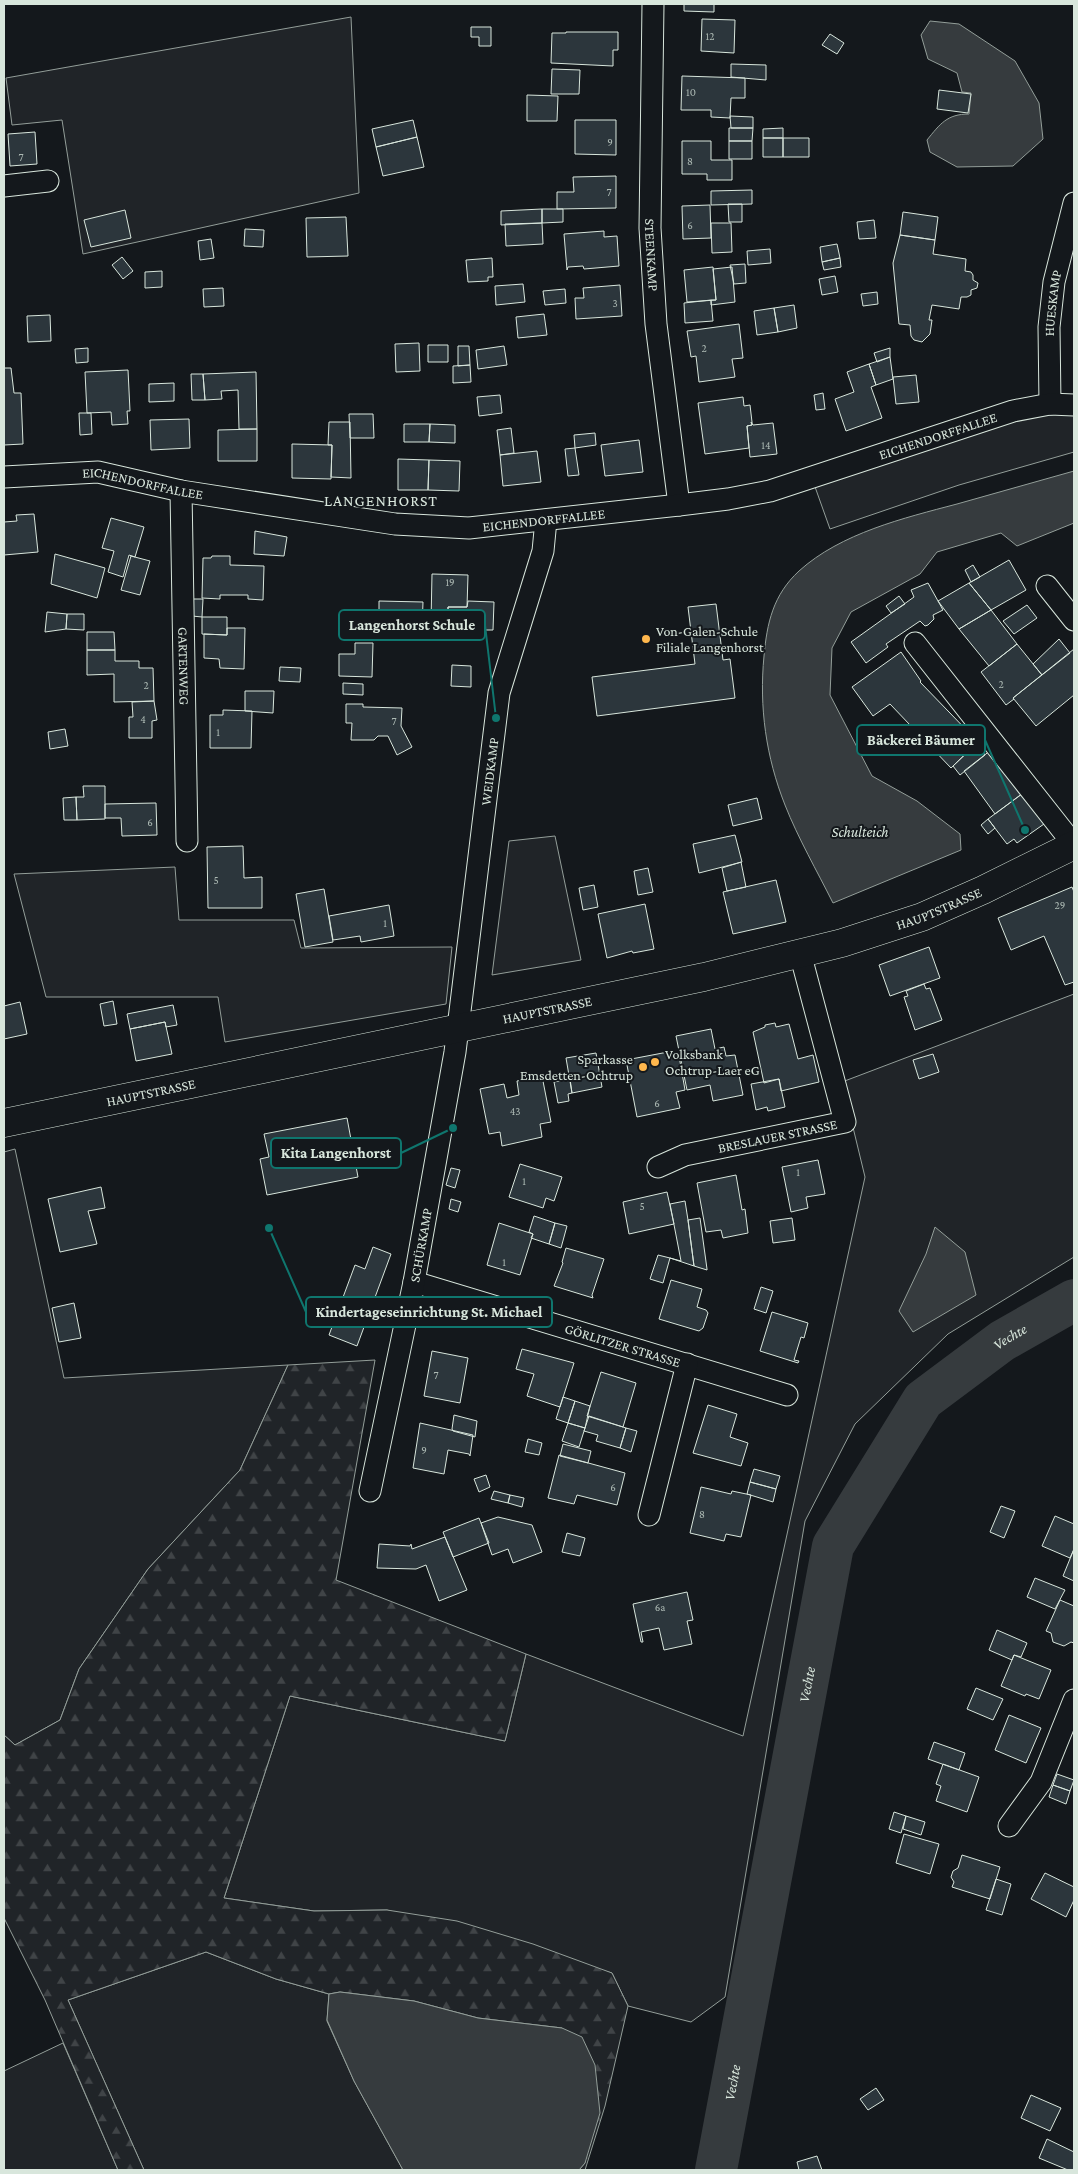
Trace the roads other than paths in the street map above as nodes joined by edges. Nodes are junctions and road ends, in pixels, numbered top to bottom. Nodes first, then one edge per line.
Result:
1 (653, 4) edge
2 (48, 181) dead end
3 (4, 186) edge
4 (1074, 203) edge
5 (1050, 404) junction
6 (1074, 404) edge
7 (4, 476) edge
8 (181, 491) junction
9 (680, 505) junction
10 (546, 520) junction
11 (1047, 586) dead end
12 (1074, 620) edge
13 (916, 643) dead end
14 (187, 840) dead end
15 (1074, 845) edge
16 (800, 953) junction
17 (458, 1028) junction
18 (4, 1122) edge
19 (658, 1167) dead end
20 (414, 1282) junction
21 (687, 1364) junction
22 (787, 1395) dead end
23 (370, 1491) dead end
24 (649, 1515) dead end
25 (1074, 1700) edge
26 (1009, 1826) dead end

1 - 9 street, STEENKAMP
2 - 3 street
4 - 5 street, HUESKAMP
5 - 6 street, EICHENDORFFALLEE
5 - 9 street, EICHENDORFFALLEE
7 - 8 street, EICHENDORFFALLEE
8 - 10 street, EICHENDORFFALLEE
8 - 14 street, GARTENWEG
9 - 10 street, EICHENDORFFALLEE
10 - 17 street, WEIDKAMP
11 - 12 street
13 - 15 street
15 - 16 main road, HAUPTSTRASSE
16 - 17 main road, HAUPTSTRASSE
16 - 19 street, BRESLAUER STRASSE
17 - 18 main road, HAUPTSTRASSE
17 - 20 street, SCHÜRKAMP
20 - 21 street, GÖRLITZER STRASSE
20 - 23 street, SCHÜRKAMP
21 - 22 street, GÖRLITZER STRASSE
21 - 24 street, GÖRLITZER STRASSE
25 - 26 street

